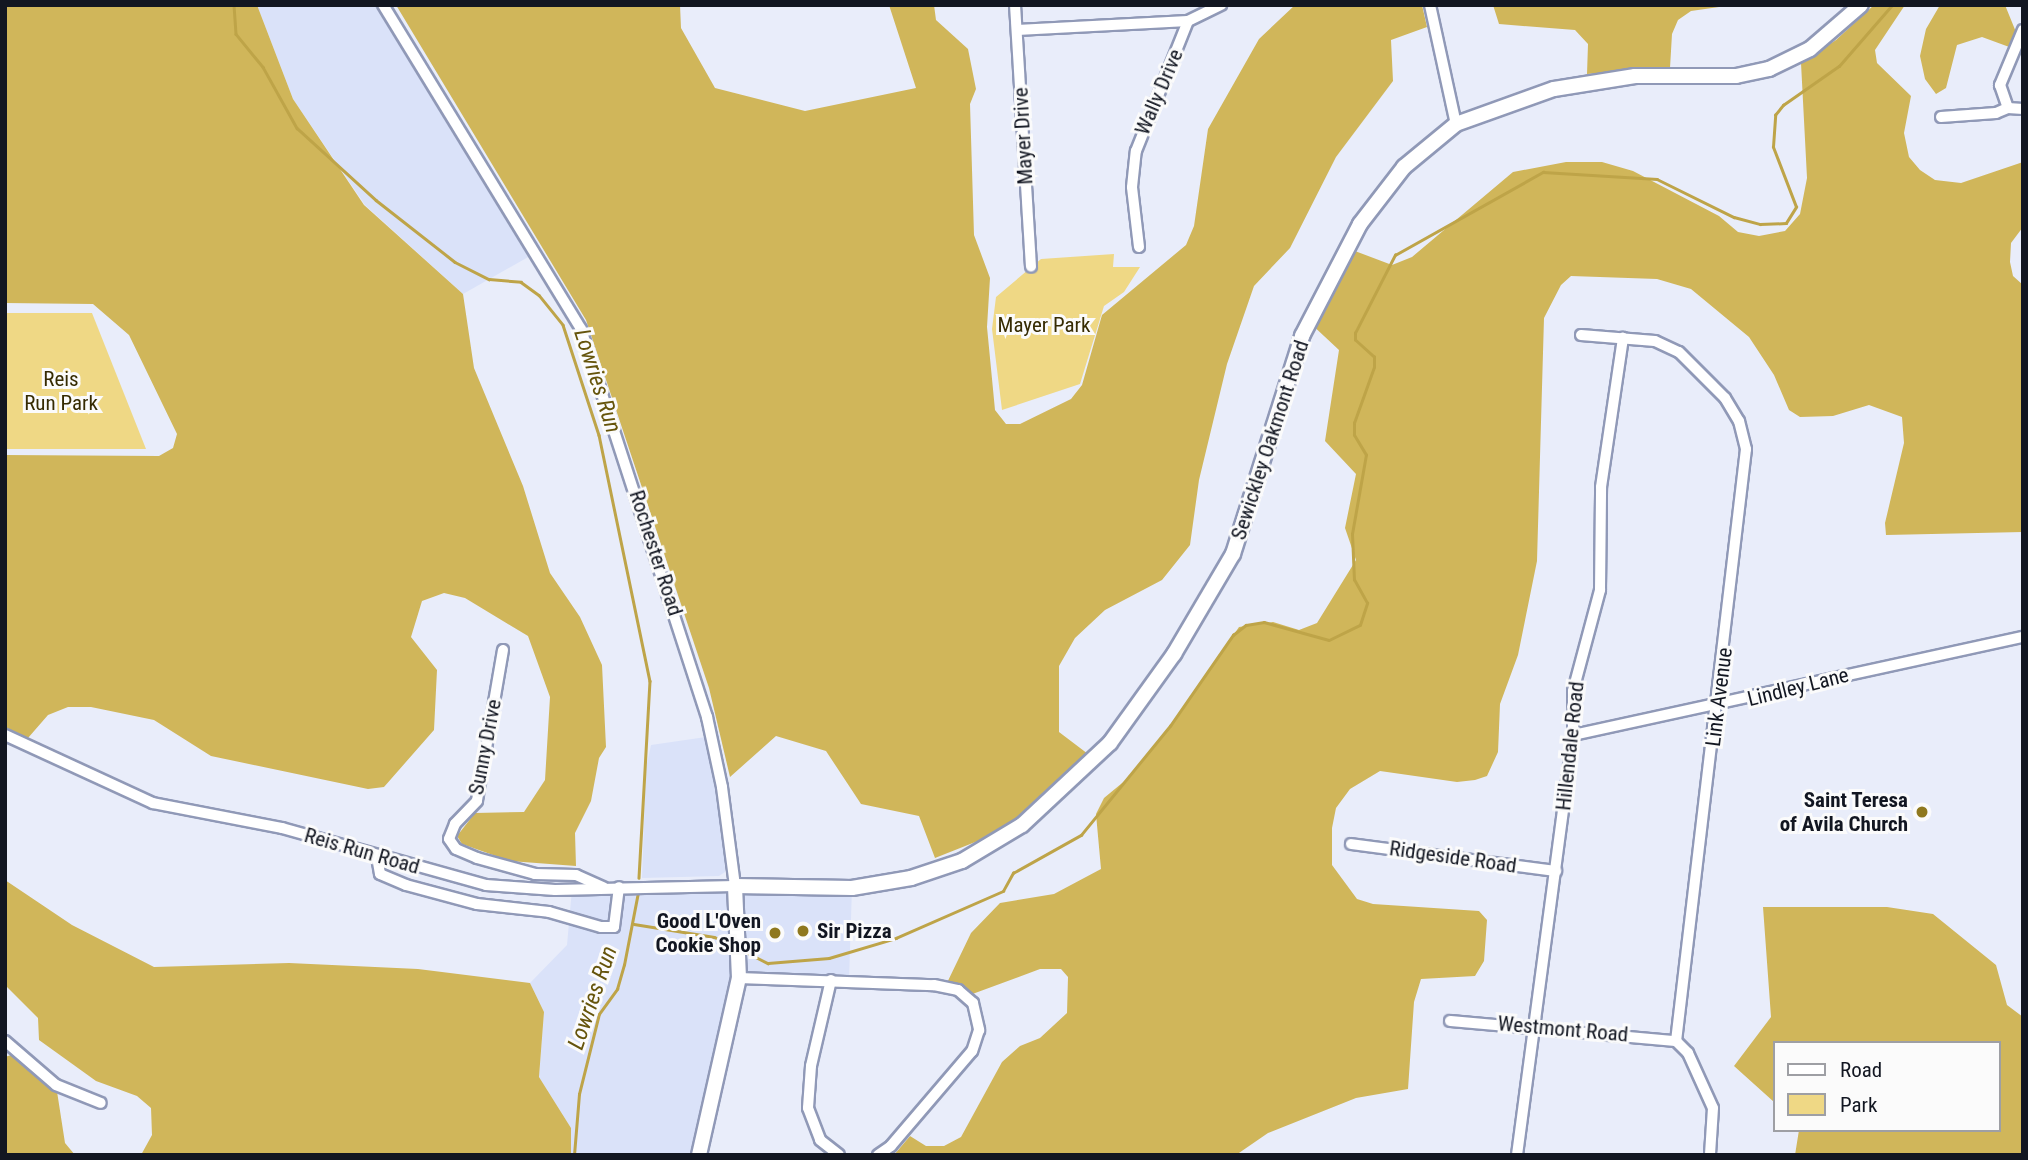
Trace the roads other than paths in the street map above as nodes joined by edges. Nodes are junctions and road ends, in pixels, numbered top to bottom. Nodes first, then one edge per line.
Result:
1 (383, 5) edge
2 (1015, 5) edge
3 (1221, 5) edge
4 (1430, 5) edge
5 (1861, 5) edge
6 (1188, 21) junction
7 (1017, 30) junction
8 (2023, 30) edge
9 (2008, 107) junction
10 (2023, 109) edge
11 (1941, 117) dead end
12 (1456, 124) junction
13 (1139, 247) dead end
14 (1031, 267) dead end
15 (1581, 335) dead end
16 (1623, 338) junction
17 (2023, 637) edge
18 (503, 650) dead end
19 (1717, 707) junction
20 (5, 735) edge
21 (1573, 735) junction
22 (1350, 844) dead end
23 (377, 857) junction
24 (1556, 871) junction
25 (735, 886) junction
26 (603, 887) junction
27 (619, 887) junction
28 (739, 978) junction
29 (831, 980) junction
30 (1450, 1021) dead end
31 (1532, 1025) junction
32 (5, 1041) edge
33 (1676, 1041) junction
34 (101, 1103) dead end
35 (699, 1155) edge
36 (839, 1155) edge
37 (878, 1155) edge
38 (1517, 1155) edge
39 (1710, 1155) edge

1 - 25 street, Rochester Road
2 - 7 street, Mayer Drive
3 - 6 street
4 - 12 street
5 - 12 main road, Sewickley Oakmont Road
6 - 7 street
6 - 13 street, Wally Drive
7 - 14 street, Mayer Drive
8 - 9 street
9 - 10 street
9 - 11 street
12 - 25 main road, Sewickley Oakmont Road
15 - 16 street, Link Avenue
16 - 19 street, Link Avenue
16 - 21 street, Hillendale Road
17 - 19 street, Lindley Lane
18 - 26 street, Sunny Drive
19 - 21 street, Lindley Lane
19 - 33 street, Link Avenue
20 - 23 street, Reis Run Road
21 - 24 street, Hillendale Road
22 - 24 street, Ridgeside Road
23 - 26 street, Reis Run Road
23 - 27 street
24 - 31 street, Hillendale Road
25 - 27 street, Reis Run Road
25 - 28 main road, Rochester Road
26 - 27 street, Reis Run Road
28 - 29 street
28 - 35 main road, Rochester Road
29 - 36 street
29 - 37 street
30 - 31 street, Westmont Road
31 - 33 street, Westmont Road
31 - 38 street, Hillendale Road
32 - 34 street
33 - 39 street

